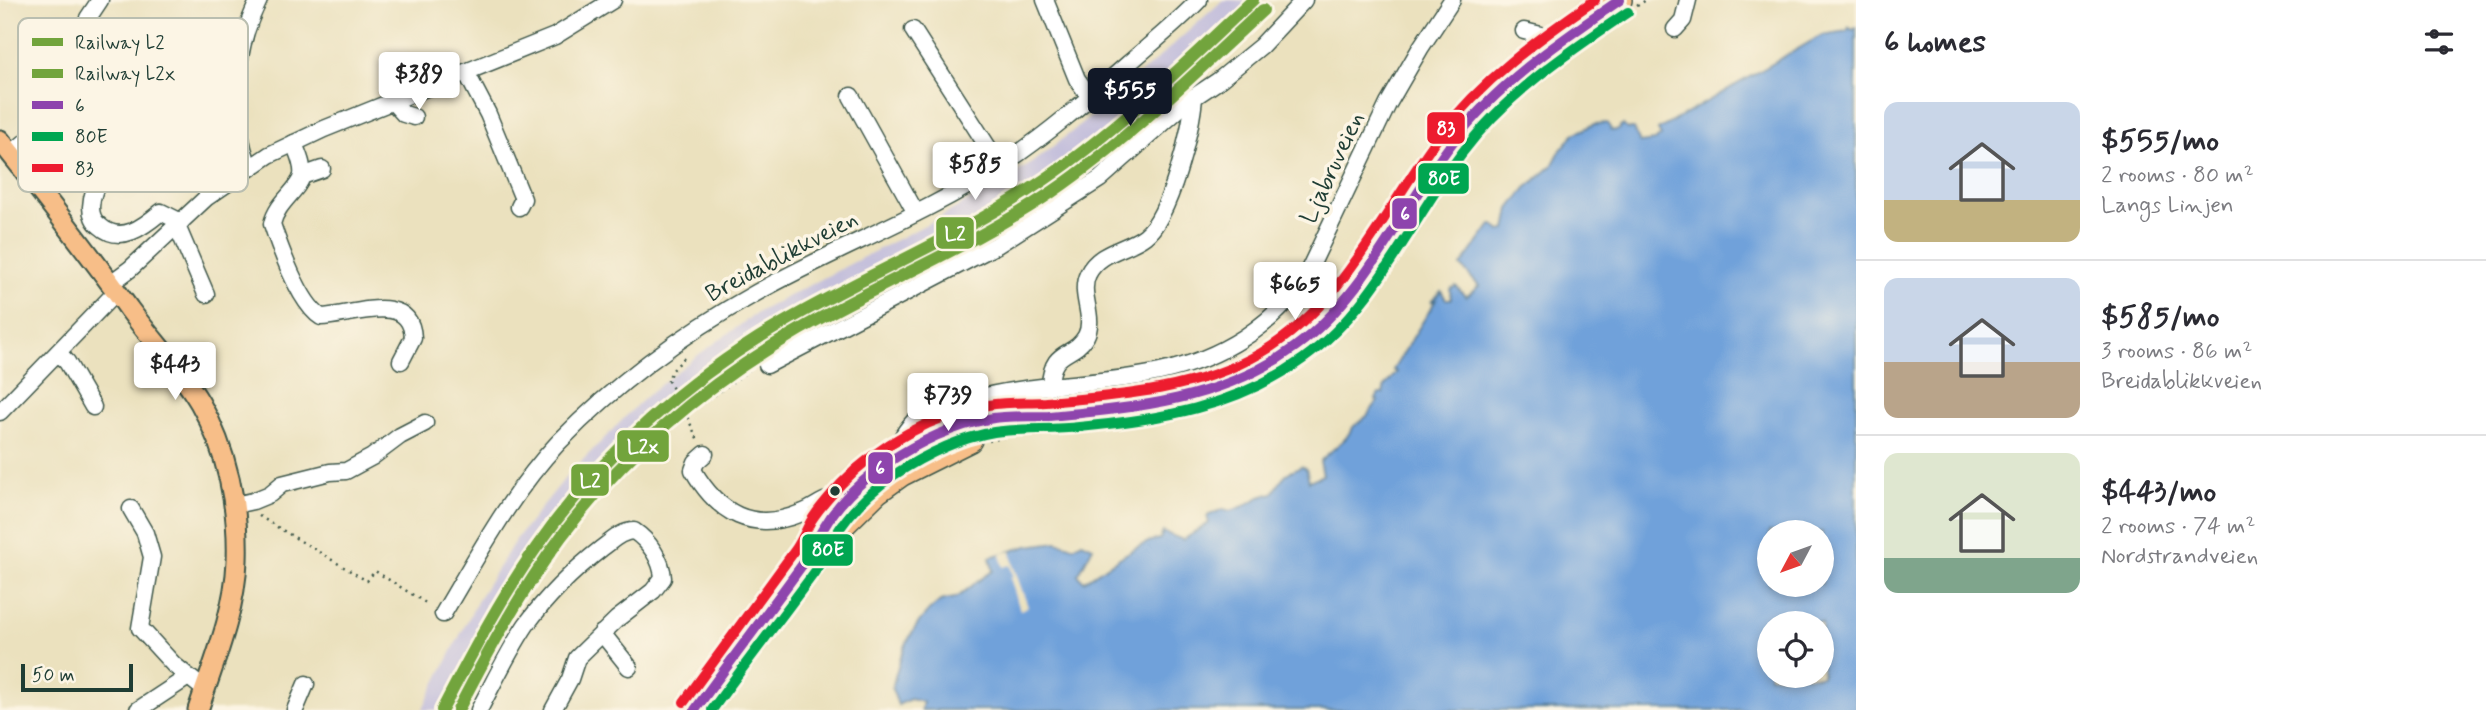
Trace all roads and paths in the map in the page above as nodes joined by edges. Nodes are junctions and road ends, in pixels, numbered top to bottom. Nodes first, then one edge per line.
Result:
1 (100, 0) edge
2 (259, 0) edge
3 (613, 0) edge
4 (1045, 0) edge
5 (1304, 0) edge
6 (1452, 0) edge
7 (1620, 0) edge
8 (1688, 0) edge
9 (1194, 2) edge
10 (88, 18) dead end
11 (248, 25) edge
12 (1675, 29) dead end
13 (914, 30) dead end
14 (1524, 31) dead end
15 (1554, 46) junction
16 (466, 72) junction
17 (852, 96) dead end
18 (1090, 97) junction
19 (1194, 97) junction
20 (394, 103) junction
21 (414, 117) dead end
22 (294, 143) junction
23 (5, 147) edge
24 (18, 164) edge
25 (1000, 166) junction
26 (248, 167) edge
27 (322, 169) dead end
28 (302, 176) junction
29 (40, 192) edge
30 (95, 192) edge
31 (214, 192) edge
32 (519, 207) dead end
33 (916, 213) junction
34 (179, 224) junction
35 (114, 287) junction
36 (206, 294) dead end
37 (58, 353) junction
38 (689, 353) dead end
39 (401, 360) dead end
40 (767, 365) joint
41 (1051, 385) junction
42 (954, 404) junction
43 (93, 407) dead end
44 (0, 412) edge
45 (686, 415) junction
46 (425, 423) dead end
47 (705, 454) joint
48 (918, 455) junction
49 (889, 462) junction
50 (846, 499) junction
51 (235, 505) junction
52 (131, 509) dead end
53 (254, 514) dead end
54 (813, 550) junction
55 (421, 600) dead end
56 (443, 614) dead end
57 (602, 632) junction
58 (629, 667) dead end
59 (188, 677) junction
60 (306, 684) dead end
61 (205, 690) junction
62 (138, 710) edge
63 (198, 710) edge
64 (295, 710) edge
65 (455, 710) edge
66 (479, 710) edge
67 (552, 710) edge
68 (695, 710) edge

1 - 10 street
2 - 11 street
3 - 16 street
4 - 18 street
5 - 19 street
6 - 41 street, Ljabruveien
7 - 15 highway
8 - 12 street
9 - 18 street, Breidablikkveien
13 - 25 street
14 - 15 street
15 - 48 highway
16 - 20 street
16 - 32 street
17 - 33 street
18 - 25 street, Breidablikkveien
19 - 40 street
19 - 41 street
20 - 21 street
20 - 22 street
22 - 26 street
22 - 28 street
23 - 24 main road
25 - 33 street, Breidablikkveien
27 - 28 street
28 - 39 street
29 - 35 main road
30 - 34 street
31 - 34 street
33 - 56 street, Breidablikkveien
34 - 35 street
34 - 36 street
35 - 37 street
35 - 51 main road
37 - 43 street
37 - 44 street
38 - 45 path
40 - 45 path
41 - 42 street, Ljabruveien
42 - 48 street, Ljabruveien
42 - 49 street, Ljabruveien
45 - 47 path
45 - 65 path
46 - 51 street
47 - 50 street
48 - 49 highway
48 - 54 highway
49 - 50 highway
50 - 54 highway
51 - 61 main road
52 - 59 street
53 - 55 path
54 - 68 highway
57 - 58 street
57 - 66 street
57 - 67 street
59 - 61 street
59 - 62 street
60 - 64 street
61 - 63 main road

